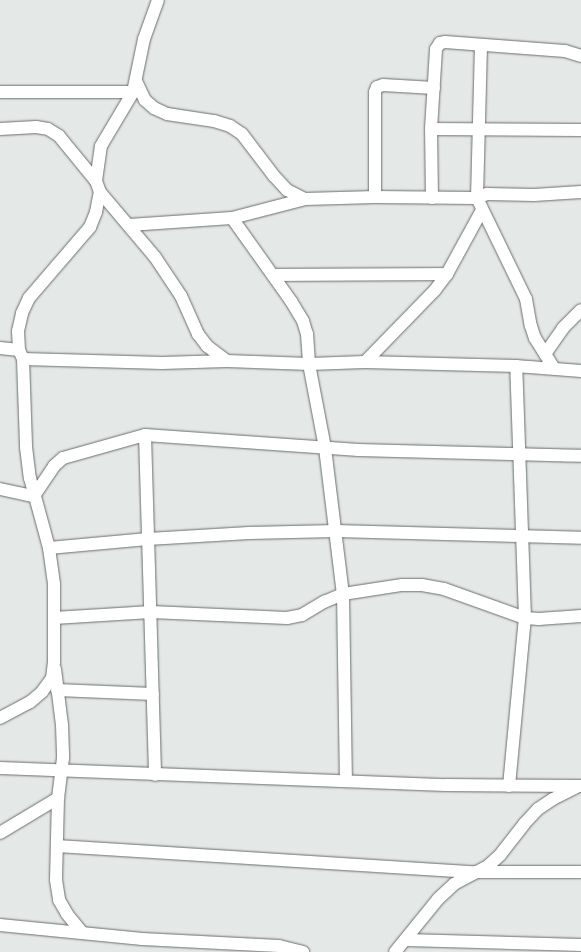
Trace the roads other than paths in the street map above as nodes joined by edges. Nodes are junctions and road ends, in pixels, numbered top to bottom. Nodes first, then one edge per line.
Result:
1 (158, 0) edge
2 (481, 45) junction
3 (581, 56) edge
4 (135, 86) junction
5 (434, 88) junction
6 (0, 92) edge
7 (0, 129) edge
8 (431, 130) junction
9 (478, 130) junction
10 (581, 130) edge
11 (98, 186) junction
12 (581, 192) edge
13 (375, 197) junction
14 (432, 198) junction
15 (477, 198) junction
16 (304, 199) junction
17 (482, 210) junction
18 (232, 218) junction
19 (129, 225) junction
20 (447, 274) junction
21 (273, 275) junction
22 (581, 310) edge
23 (0, 348) edge
24 (21, 354) junction
25 (545, 354) junction
26 (228, 361) junction
27 (365, 362) junction
28 (309, 364) junction
29 (516, 366) junction
30 (554, 369) junction
31 (581, 370) edge
32 (145, 435) junction
33 (326, 448) junction
34 (518, 455) junction
35 (581, 456) edge
36 (0, 489) edge
37 (34, 496) junction
38 (336, 531) junction
39 (522, 537) junction
40 (581, 538) edge
41 (148, 539) junction
42 (49, 548) junction
43 (343, 594) junction
44 (151, 612) junction
45 (581, 616) edge
46 (54, 618) junction
47 (525, 618) junction
48 (54, 662) junction
49 (57, 690) junction
50 (153, 694) junction
51 (0, 718) edge
52 (0, 768) edge
53 (61, 771) junction
54 (155, 775) junction
55 (346, 780) junction
56 (509, 786) junction
57 (580, 786) edge
58 (58, 798) junction
59 (0, 833) edge
60 (57, 846) junction
61 (476, 872) junction
62 (581, 872) edge
63 (0, 925) edge
64 (81, 931) junction
65 (406, 940) junction
66 (581, 945) edge
67 (303, 952) edge
68 (395, 952) edge

1 - 4 street
2 - 3 street
2 - 5 street
2 - 9 street
4 - 6 street
4 - 11 street
4 - 16 street
5 - 8 street
5 - 13 street
7 - 11 street
8 - 9 street
8 - 14 street
9 - 10 street
9 - 15 street
11 - 19 street
11 - 24 street
12 - 15 street
13 - 14 street
13 - 16 street
14 - 15 street
15 - 17 street
16 - 18 street
17 - 20 street
17 - 25 street
18 - 19 street
18 - 21 street
19 - 26 street
20 - 21 street
20 - 27 street
21 - 28 street
22 - 25 street
23 - 24 street
24 - 26 street
24 - 37 street
25 - 30 street
26 - 28 street
27 - 28 street
27 - 29 street
28 - 33 street
29 - 30 street
29 - 34 street
30 - 31 street
32 - 33 street
32 - 37 street
32 - 41 street
33 - 34 street
33 - 38 street
34 - 35 street
34 - 39 street
36 - 37 street
37 - 42 street
38 - 39 street
38 - 41 street
38 - 43 street
39 - 40 street
39 - 47 street
41 - 42 street
41 - 44 street
42 - 46 street
43 - 44 street
43 - 47 street
43 - 55 street
44 - 46 street
44 - 50 street
45 - 47 street
46 - 48 street
47 - 56 street
48 - 49 street
48 - 51 street
49 - 50 street
49 - 53 street
50 - 54 street
52 - 53 street
53 - 54 street
53 - 58 street
54 - 55 street
55 - 56 street
56 - 57 street
57 - 61 street
58 - 59 street
58 - 60 street
60 - 61 street
60 - 64 street
61 - 62 street
61 - 65 street
63 - 64 street
64 - 67 street
65 - 66 street
65 - 68 street

